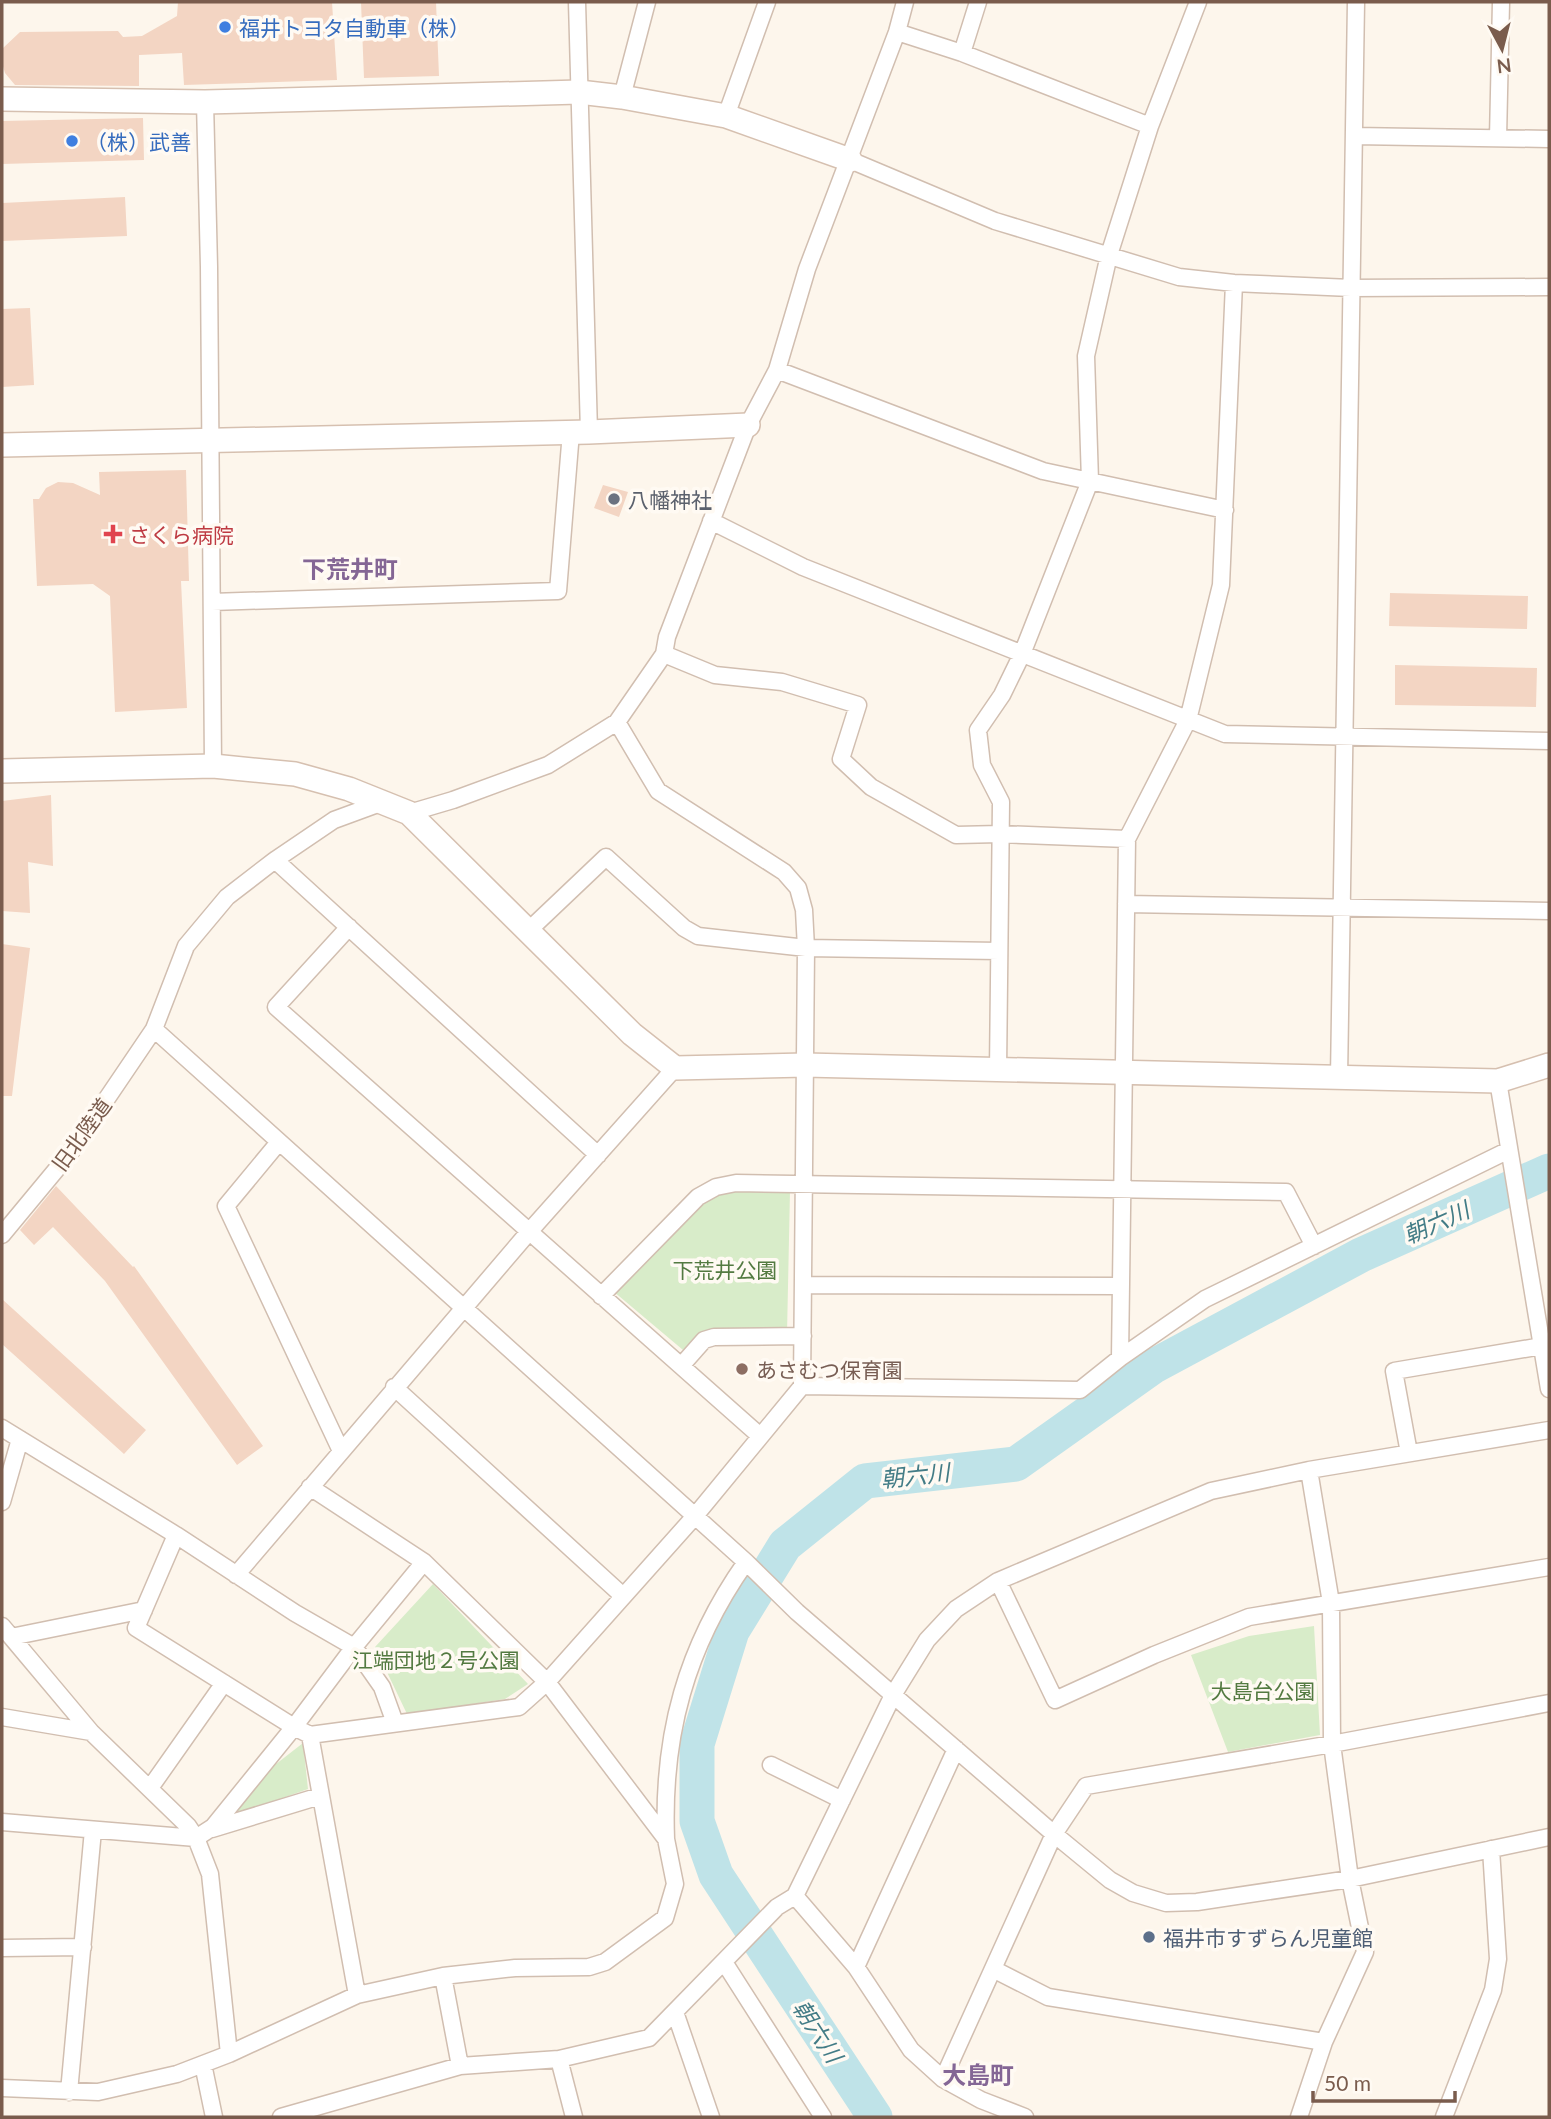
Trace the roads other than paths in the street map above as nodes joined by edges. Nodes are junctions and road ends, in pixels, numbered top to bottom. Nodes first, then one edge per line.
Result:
1 (577, 2) edge
2 (647, 2) edge
3 (767, 2) edge
4 (905, 2) edge
5 (978, 2) edge
6 (1198, 2) edge
7 (1356, 2) edge
8 (1501, 2) edge
9 (897, 32) junction
10 (962, 53) junction
11 (579, 92) junction
12 (622, 97) junction
13 (2, 99) edge
14 (205, 102) junction
15 (726, 116) junction
16 (1150, 126) junction
17 (1354, 136) junction
18 (1498, 138) junction
19 (1549, 139) edge
20 (850, 160) junction
21 (1109, 255) junction
22 (1234, 284) junction
23 (1549, 286) edge
24 (1351, 288) junction
25 (777, 370) junction
26 (748, 425) junction
27 (580, 432) junction
28 (210, 440) junction
29 (2, 445) edge
30 (1090, 481) junction
31 (1224, 510) junction
32 (711, 521) junction
33 (212, 602) junction
34 (664, 654) junction
35 (1022, 654) junction
36 (1188, 720) junction
37 (617, 722) junction
38 (1344, 737) junction
39 (1549, 741) edge
40 (213, 766) junction
41 (2, 771) edge
42 (383, 802) junction
43 (409, 813) junction
44 (1000, 834) junction
45 (1127, 839) junction
46 (275, 859) junction
47 (1126, 904) junction
48 (1341, 909) junction
49 (1549, 911) edge
50 (349, 927) junction
51 (528, 931) junction
52 (806, 947) junction
53 (999, 951) junction
54 (155, 1030) junction
55 (806, 1065) junction
56 (1549, 1065) edge
57 (675, 1068) junction
58 (998, 1071) junction
59 (1124, 1074) junction
60 (1339, 1078) junction
61 (1498, 1081) junction
62 (279, 1142) junction
63 (1510, 1154) junction
64 (598, 1155) junction
65 (804, 1183) junction
66 (1123, 1190) junction
67 (528, 1233) junction
68 (2, 1235) edge
69 (1314, 1246) junction
70 (804, 1285) junction
71 (1121, 1286) junction
72 (1542, 1295) edge
73 (601, 1296) junction
74 (464, 1308) junction
75 (803, 1336) junction
76 (1542, 1346) junction
77 (1120, 1358) junction
78 (681, 1366) junction
79 (803, 1386) junction
80 (394, 1387) junction
81 (1549, 1389) edge
82 (2, 1428) edge
83 (1549, 1430) edge
84 (760, 1436) junction
85 (20, 1439) junction
86 (341, 1451) junction
87 (1409, 1453) junction
88 (1309, 1470) junction
89 (310, 1487) junction
90 (2, 1502) edge
91 (695, 1516) junction
92 (176, 1535) junction
93 (424, 1562) junction
94 (750, 1566) junction
95 (1549, 1567) edge
96 (236, 1575) junction
97 (998, 1581) junction
98 (624, 1597) junction
99 (1331, 1603) junction
100 (144, 1610) junction
101 (6, 1632) edge
102 (354, 1647) junction
103 (547, 1682) junction
104 (224, 1683) junction
105 (893, 1695) junction
106 (1549, 1703) edge
107 (2, 1717) edge
108 (395, 1723) junction
109 (294, 1727) junction
110 (91, 1732) junction
111 (310, 1735) junction
112 (1332, 1744) junction
113 (956, 1749) junction
114 (771, 1765) dead end
115 (150, 1788) junction
116 (320, 1796) junction
117 (842, 1800) junction
118 (2, 1822) edge
119 (93, 1830) junction
120 (203, 1833) junction
121 (1054, 1834) junction
122 (1549, 1837) edge
123 (666, 1839) junction
124 (1492, 1849) junction
125 (1350, 1879) junction
126 (795, 1896) junction
127 (83, 1947) junction
128 (2, 1948) edge
129 (729, 1957) junction
130 (856, 1967) junction
131 (993, 1969) junction
132 (443, 1976) junction
133 (357, 1995) junction
134 (675, 2012) junction
135 (1324, 2042) junction
136 (229, 2054) junction
137 (559, 2059) junction
138 (202, 2064) junction
139 (460, 2066) junction
140 (943, 2079) junction
141 (2, 2088) edge
142 (69, 2092) junction
143 (214, 2117) edge
144 (281, 2117) edge
145 (575, 2117) edge
146 (711, 2117) edge
147 (823, 2117) edge
148 (1025, 2117) edge
149 (1299, 2117) edge
150 (1444, 2117) edge

1 - 11 street
2 - 12 street
3 - 15 street
4 - 9 street
5 - 10 street
6 - 16 street
7 - 17 street
8 - 18 street
9 - 10 street
9 - 20 street
10 - 16 street
11 - 12 street
11 - 14 street
11 - 27 street
12 - 15 street
13 - 14 street
14 - 28 street
15 - 20 street
16 - 21 street
17 - 18 street
17 - 24 street
18 - 19 street
20 - 21 street
20 - 25 street
21 - 22 street
21 - 30 street
22 - 24 street
22 - 31 street
23 - 24 street
24 - 38 street
25 - 26 street
25 - 30 street
26 - 27 street
26 - 32 street
27 - 28 street
27 - 33 street
28 - 29 street
28 - 33 street
30 - 31 street
30 - 35 street
31 - 36 street
32 - 34 street
32 - 35 street
33 - 40 street
34 - 37 street
34 - 44 street
35 - 36 street
35 - 44 street
36 - 38 street
36 - 45 street
37 - 43 street
37 - 52 street
38 - 39 street
38 - 48 street
40 - 41 street
40 - 42 street
42 - 43 street
42 - 46 street, 旧北陸道
43 - 51 street
44 - 45 street
44 - 53 street
45 - 47 street
46 - 50 street
46 - 54 street, 旧北陸道
47 - 48 street
47 - 59 street
48 - 49 street
48 - 60 street
50 - 64 street
50 - 67 street
51 - 52 street
51 - 57 street
52 - 53 street
52 - 55 street
53 - 58 street
54 - 62 street
54 - 68 street, 旧北陸道
55 - 57 street
55 - 58 street
55 - 65 street
56 - 61 street
57 - 64 street
58 - 59 street
59 - 60 street
59 - 66 street
60 - 61 street
61 - 63 street
62 - 74 street
62 - 86 street
63 - 69 street
63 - 72 street
64 - 67 street
65 - 66 street
65 - 70 street
65 - 73 street
66 - 69 street
66 - 71 street
67 - 73 street
67 - 74 street
69 - 77 street
70 - 71 street
70 - 75 street
71 - 77 street
72 - 76 street
73 - 78 street
74 - 80 street
74 - 91 street
75 - 78 street
75 - 79 street
76 - 81 street
76 - 87 street
77 - 79 street
78 - 84 street
79 - 84 street
80 - 86 street
80 - 98 street
82 - 85 street
83 - 87 street
84 - 91 street
85 - 90 street
85 - 92 street
86 - 89 street
87 - 88 street
88 - 97 street
88 - 99 street
89 - 93 street
89 - 96 street
91 - 94 street
91 - 98 street
92 - 96 street
92 - 100 street
93 - 102 street
93 - 103 street
94 - 105 street
94 - 123 street
95 - 99 street
96 - 102 street
97 - 99 street
97 - 105 street
98 - 103 street
99 - 112 street
100 - 101 street
100 - 104 street
101 - 110 street
102 - 108 street
102 - 109 street
103 - 108 street
103 - 123 street
104 - 109 street
104 - 115 street
105 - 113 street
105 - 117 street
106 - 112 street
107 - 110 street
108 - 111 street
109 - 111 street
109 - 120 street
110 - 115 street
111 - 116 street
112 - 121 street
112 - 125 street
113 - 121 street
113 - 130 street
114 - 117 street
115 - 120 street
116 - 120 street
116 - 133 street
117 - 126 street
118 - 119 street
119 - 120 street
119 - 127 street
120 - 136 street
121 - 125 street
121 - 131 street
122 - 124 street
123 - 132 street
124 - 125 street
124 - 150 street
125 - 135 street
126 - 129 street
126 - 130 street
127 - 128 street
127 - 142 street
129 - 134 street
129 - 147 street
130 - 140 street
131 - 135 street
131 - 140 street
132 - 133 street
132 - 139 street
133 - 136 street
134 - 137 street
134 - 146 street
135 - 149 street
136 - 138 street
137 - 139 street
137 - 145 street
138 - 142 street
138 - 143 street
139 - 144 street
140 - 148 street
141 - 142 street

